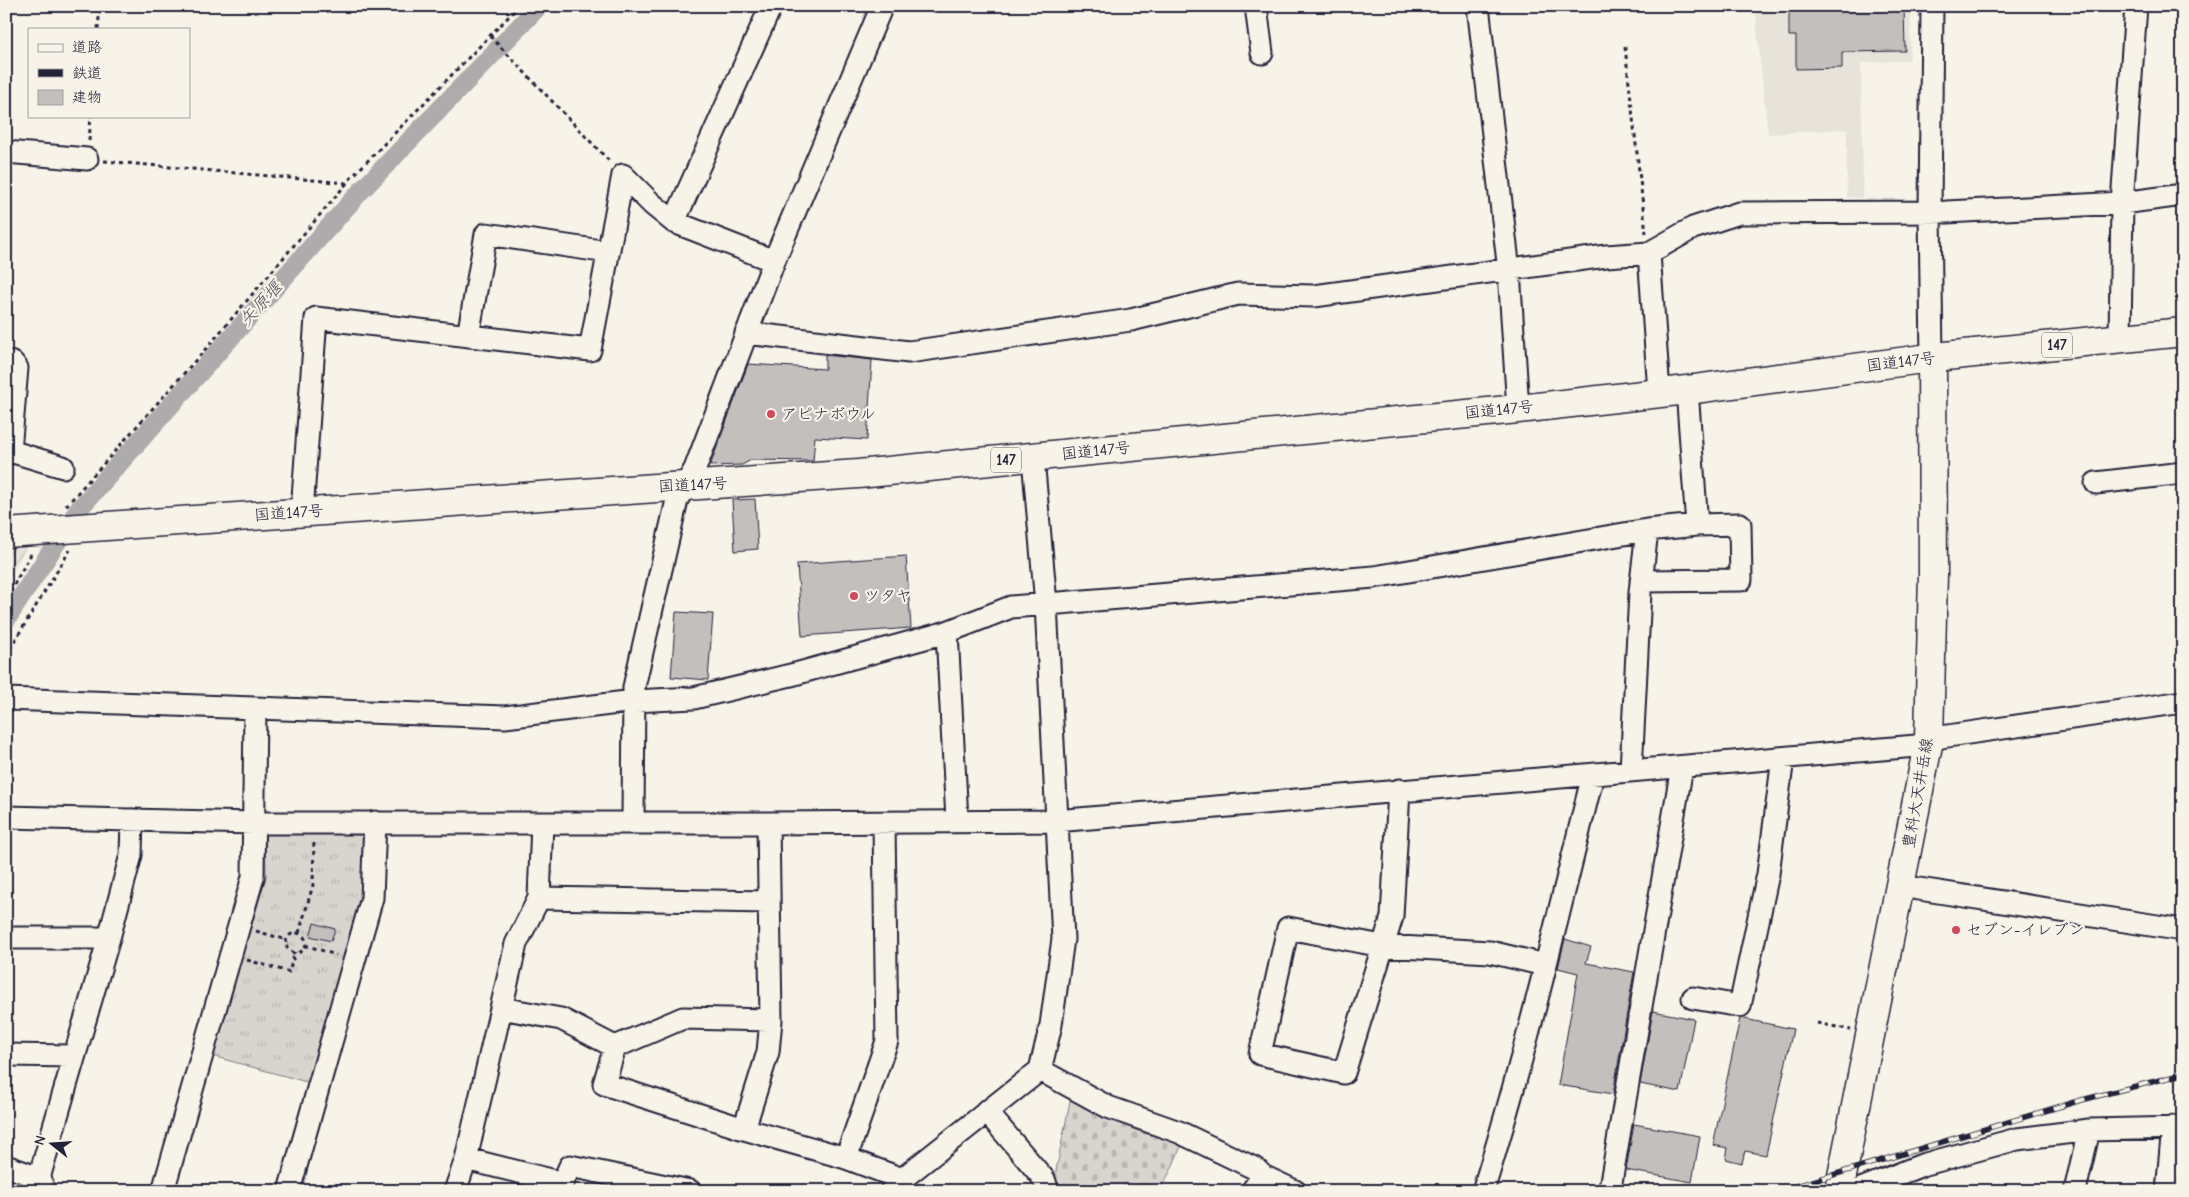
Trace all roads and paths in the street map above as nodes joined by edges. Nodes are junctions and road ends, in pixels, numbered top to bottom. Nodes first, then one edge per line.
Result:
1 (100, 6) edge
2 (519, 6) edge
3 (771, 6) edge
4 (882, 6) edge
5 (1256, 6) edge
6 (1478, 6) edge
7 (1932, 6) edge
8 (2136, 6) edge
9 (98, 28) edge
10 (489, 36) junction
11 (1625, 47) dead end
12 (1262, 53) dead end
13 (91, 118) edge
14 (6, 152) edge
15 (87, 159) junction
16 (623, 175) junction
17 (351, 178) junction
18 (2183, 195) edge
19 (2122, 203) junction
20 (1930, 212) junction
21 (674, 222) junction
22 (608, 252) junction
23 (1649, 253) junction
24 (774, 261) junction
25 (1509, 271) junction
26 (2183, 332) edge
27 (746, 333) junction
28 (468, 336) junction
29 (2120, 339) junction
30 (1932, 358) junction
31 (6, 361) edge
32 (1687, 390) junction
33 (1659, 392) junction
34 (1518, 408) junction
35 (8, 453) edge
36 (1033, 458) junction
37 (63, 468) dead end
38 (2183, 473) edge
39 (2096, 483) dead end
40 (686, 485) junction
41 (302, 512) junction
42 (1697, 525) junction
43 (65, 529) junction
44 (1647, 530) junction
45 (6, 533) edge
46 (1641, 581) junction
47 (6, 599) edge
48 (1046, 604) junction
49 (947, 632) junction
50 (6, 655) edge
51 (6, 699) edge
52 (634, 701) junction
53 (2183, 702) edge
54 (255, 710) junction
55 (1930, 740) junction
56 (1783, 758) junction
57 (1682, 767) junction
58 (1631, 771) junction
59 (1593, 775) junction
60 (1399, 790) junction
61 (6, 817) edge
62 (132, 820) junction
63 (957, 820) junction
64 (1056, 820) junction
65 (254, 822) junction
66 (375, 822) junction
67 (633, 822) junction
68 (542, 823) junction
69 (768, 823) junction
70 (884, 823) junction
71 (314, 840) dead end
72 (1900, 886) junction
73 (539, 898) junction
74 (770, 902) junction
75 (2183, 930) edge
76 (253, 931) dead end
77 (298, 933) junction
78 (6, 938) edge
79 (109, 938) junction
80 (287, 940) junction
81 (305, 946) junction
82 (1382, 946) junction
83 (295, 952) junction
84 (231, 955) junction
85 (340, 956) dead end
86 (1545, 965) junction
87 (1693, 998) dead end
88 (501, 1008) junction
89 (771, 1020) junction
90 (1817, 1023) dead end
91 (1854, 1031) dead end
92 (615, 1047) junction
93 (6, 1055) edge
94 (74, 1056) junction
95 (1040, 1070) junction
96 (986, 1111) junction
97 (2178, 1128) edge
98 (744, 1130) junction
99 (2089, 1130) junction
100 (466, 1158) junction
101 (846, 1158) junction
102 (6, 1166) edge
103 (1258, 1183) edge
104 (42, 1185) edge
105 (897, 1185) edge
106 (561, 1187) edge
107 (1610, 1188) dead end
108 (1873, 1188) edge
109 (163, 1191) edge
110 (289, 1191) edge
111 (455, 1191) edge
112 (690, 1191) edge
113 (1048, 1191) edge
114 (1295, 1191) edge
115 (1483, 1191) edge
116 (1839, 1191) edge
117 (2076, 1191) edge
118 (2167, 1191) edge

1 - 9 path
2 - 10 path
3 - 21 street
4 - 24 street
5 - 12 street
6 - 25 street
7 - 20 street
8 - 19 street
10 - 16 path
10 - 17 path
11 - 23 path
13 - 15 path
14 - 15 street
15 - 17 path
16 - 21 street
16 - 22 street
17 - 43 path
18 - 19 street
19 - 20 street
19 - 29 street
20 - 23 street
20 - 30 street
21 - 24 street
22 - 28 street
22 - 28 street
23 - 25 street
23 - 33 street
24 - 27 street
25 - 27 street
25 - 34 street
26 - 29 main road, 国道147号 / 147
27 - 40 street
28 - 41 street
29 - 30 main road, 国道147号 / 147
30 - 32 main road, 国道147号 / 147
30 - 55 main road, 豊科大天井岳線
31 - 35 street
32 - 33 main road, 国道147号 / 147
32 - 42 street
33 - 34 main road, 国道147号 / 147
34 - 36 main road, 国道147号 / 147
35 - 37 street
36 - 40 main road, 国道147号 / 147
36 - 48 street
38 - 39 street
40 - 41 main road, 国道147号 / 147
40 - 52 street
41 - 43 main road, 国道147号 / 147
42 - 44 street
42 - 46 street
43 - 45 main road, 国道147号 / 147
43 - 47 path
43 - 50 path
44 - 46 street
44 - 48 street
46 - 58 street
48 - 49 street
48 - 64 street
49 - 52 street
49 - 63 street
51 - 54 street
52 - 54 street
52 - 67 street
53 - 55 street
54 - 65 street
55 - 56 street
55 - 72 main road, 豊科大天井岳線
56 - 57 street
56 - 87 street
57 - 58 street
57 - 107 street
58 - 59 street
59 - 60 street
59 - 86 street
60 - 64 street
60 - 82 street
61 - 62 street
62 - 65 street
62 - 79 street
63 - 64 street
63 - 70 street
64 - 95 street
65 - 66 street
65 - 84 street
66 - 68 street
66 - 110 street
67 - 68 street
67 - 69 street
68 - 73 street
69 - 70 street
69 - 74 street
70 - 101 street
71 - 77 path
72 - 75 street
72 - 116 main road, 豊科大天井岳線
73 - 74 street
73 - 88 street
74 - 89 street
76 - 80 path
77 - 80 path
77 - 81 path
78 - 79 street
79 - 94 street
80 - 83 path
81 - 83 path
81 - 85 path
82 - 82 street
82 - 86 street
83 - 84 path
84 - 109 street
86 - 115 street
88 - 92 street
88 - 100 street
89 - 92 street
89 - 98 street
90 - 91 path
92 - 98 street
93 - 94 street
94 - 104 street
95 - 96 street
95 - 103 street
96 - 105 street
96 - 113 street
97 - 99 street
97 - 118 street
98 - 101 street
99 - 108 street
99 - 117 street
100 - 106 street
100 - 111 street
101 - 105 street
102 - 104 street
103 - 114 street
106 - 112 street

